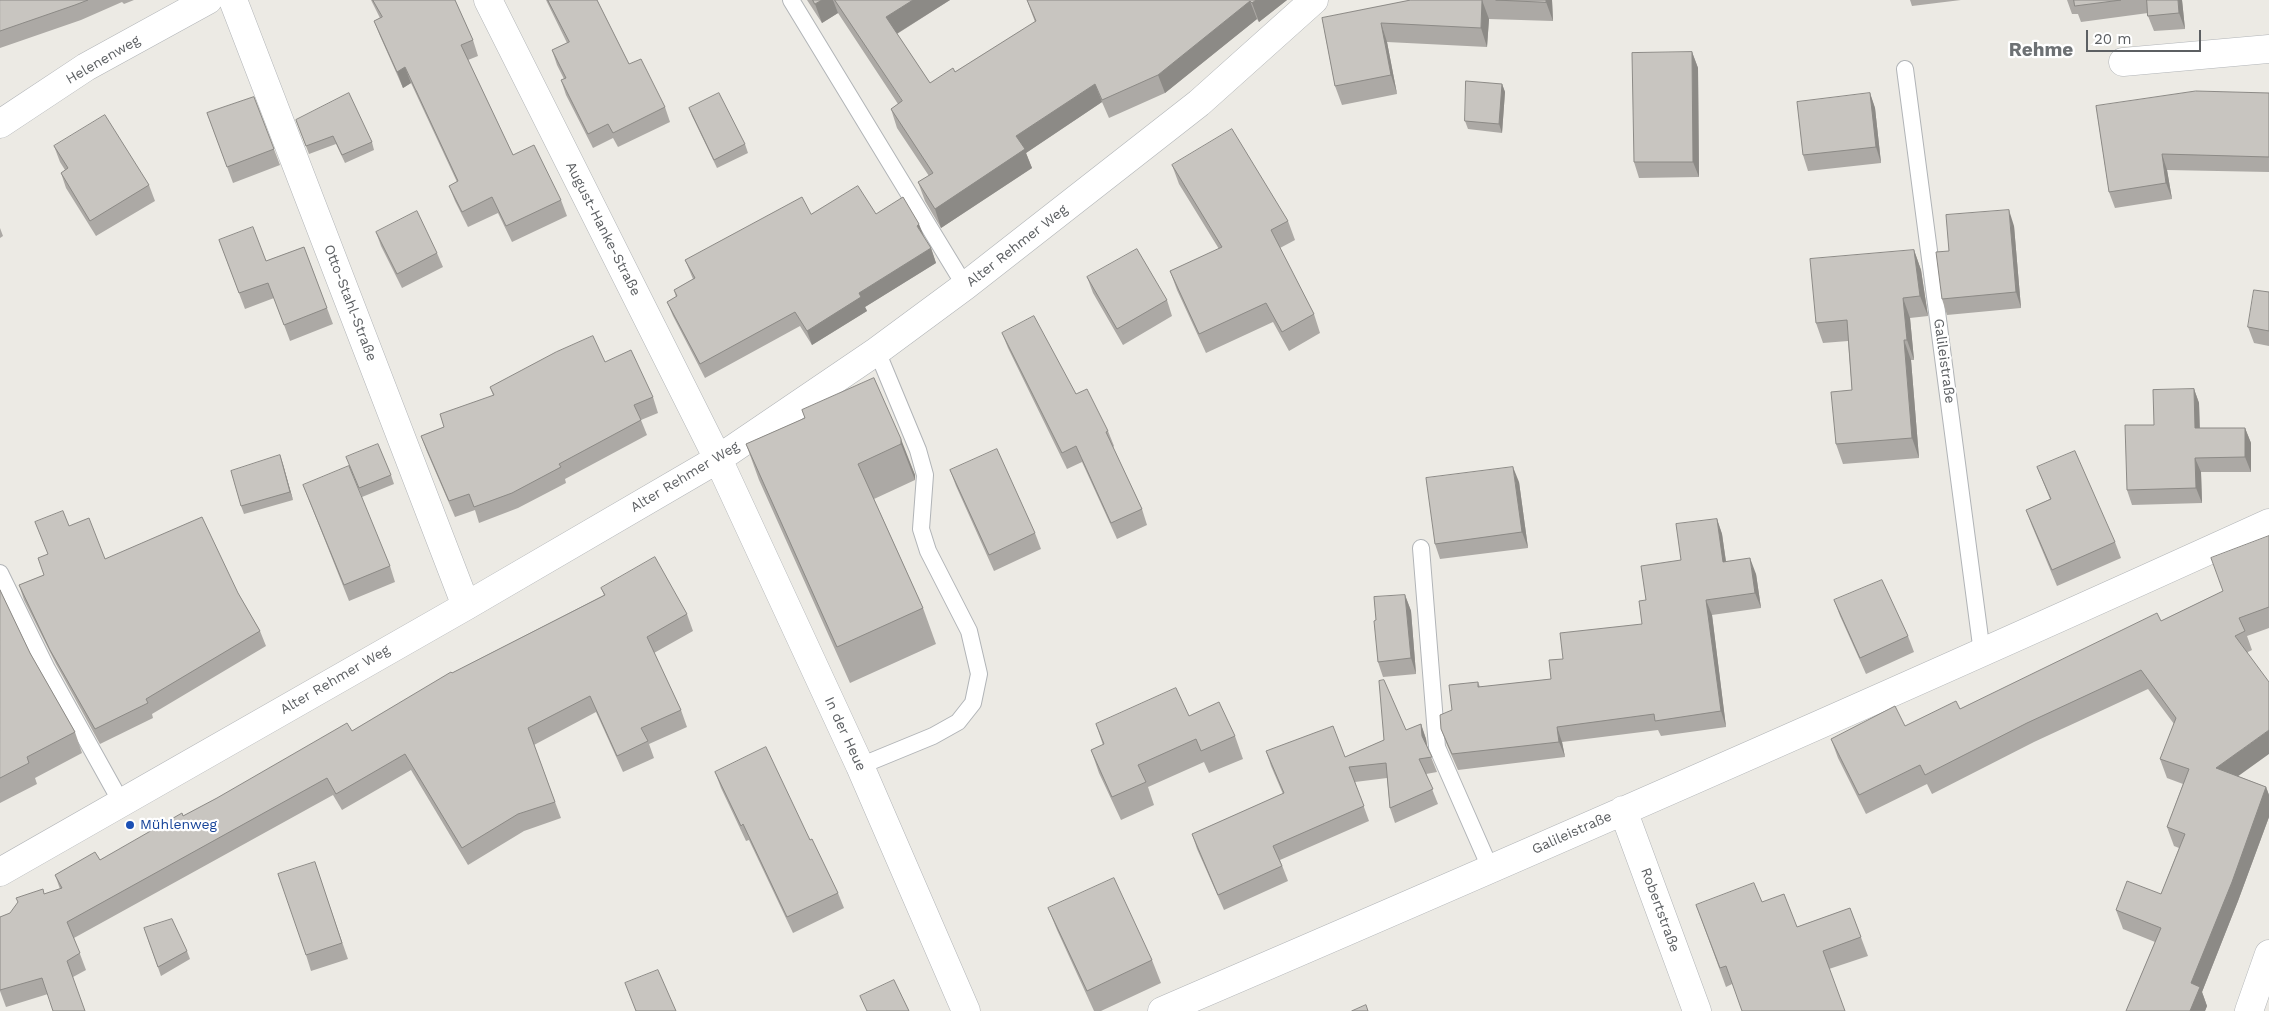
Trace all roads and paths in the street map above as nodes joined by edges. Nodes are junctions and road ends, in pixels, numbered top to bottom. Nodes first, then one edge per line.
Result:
1 (208, 0) edge
2 (233, 0) edge
3 (488, 0) edge
4 (791, 0) edge
5 (1314, 0) edge
6 (2269, 49) edge
7 (2123, 62) dead end
8 (1905, 69) dead end
9 (0, 124) edge
10 (965, 286) junction
11 (877, 351) junction
12 (718, 459) junction
13 (2269, 523) edge
14 (1421, 548) dead end
15 (0, 573) edge
16 (466, 606) junction
17 (1982, 653) junction
18 (860, 766) junction
19 (121, 802) junction
20 (1623, 810) junction
21 (1491, 870) junction
22 (0, 872) edge
23 (2269, 954) edge
24 (966, 1011) edge
25 (1162, 1011) edge
26 (1697, 1011) edge
27 (2249, 1011) edge

1 - 9 street, Helenenweg
2 - 16 street, Otto-Stahl-Straße
3 - 12 street, August-Hanke-Straße
4 - 10 lane
5 - 10 street, Alter Rehmer Weg
6 - 7 street
8 - 17 lane, Galileistraße
10 - 11 street, Alter Rehmer Weg
11 - 12 street, Alter Rehmer Weg
11 - 18 lane
12 - 16 street, Alter Rehmer Weg
12 - 18 street, In der Heue
13 - 17 street, Galileistraße
14 - 21 lane
15 - 19 lane
16 - 19 street, Alter Rehmer Weg
17 - 20 street, Galileistraße
18 - 24 street, In der Heue
19 - 22 street, Alter Rehmer Weg
20 - 21 street, Galileistraße
20 - 26 street, Robertstraße
21 - 25 street, Galileistraße
23 - 27 street

